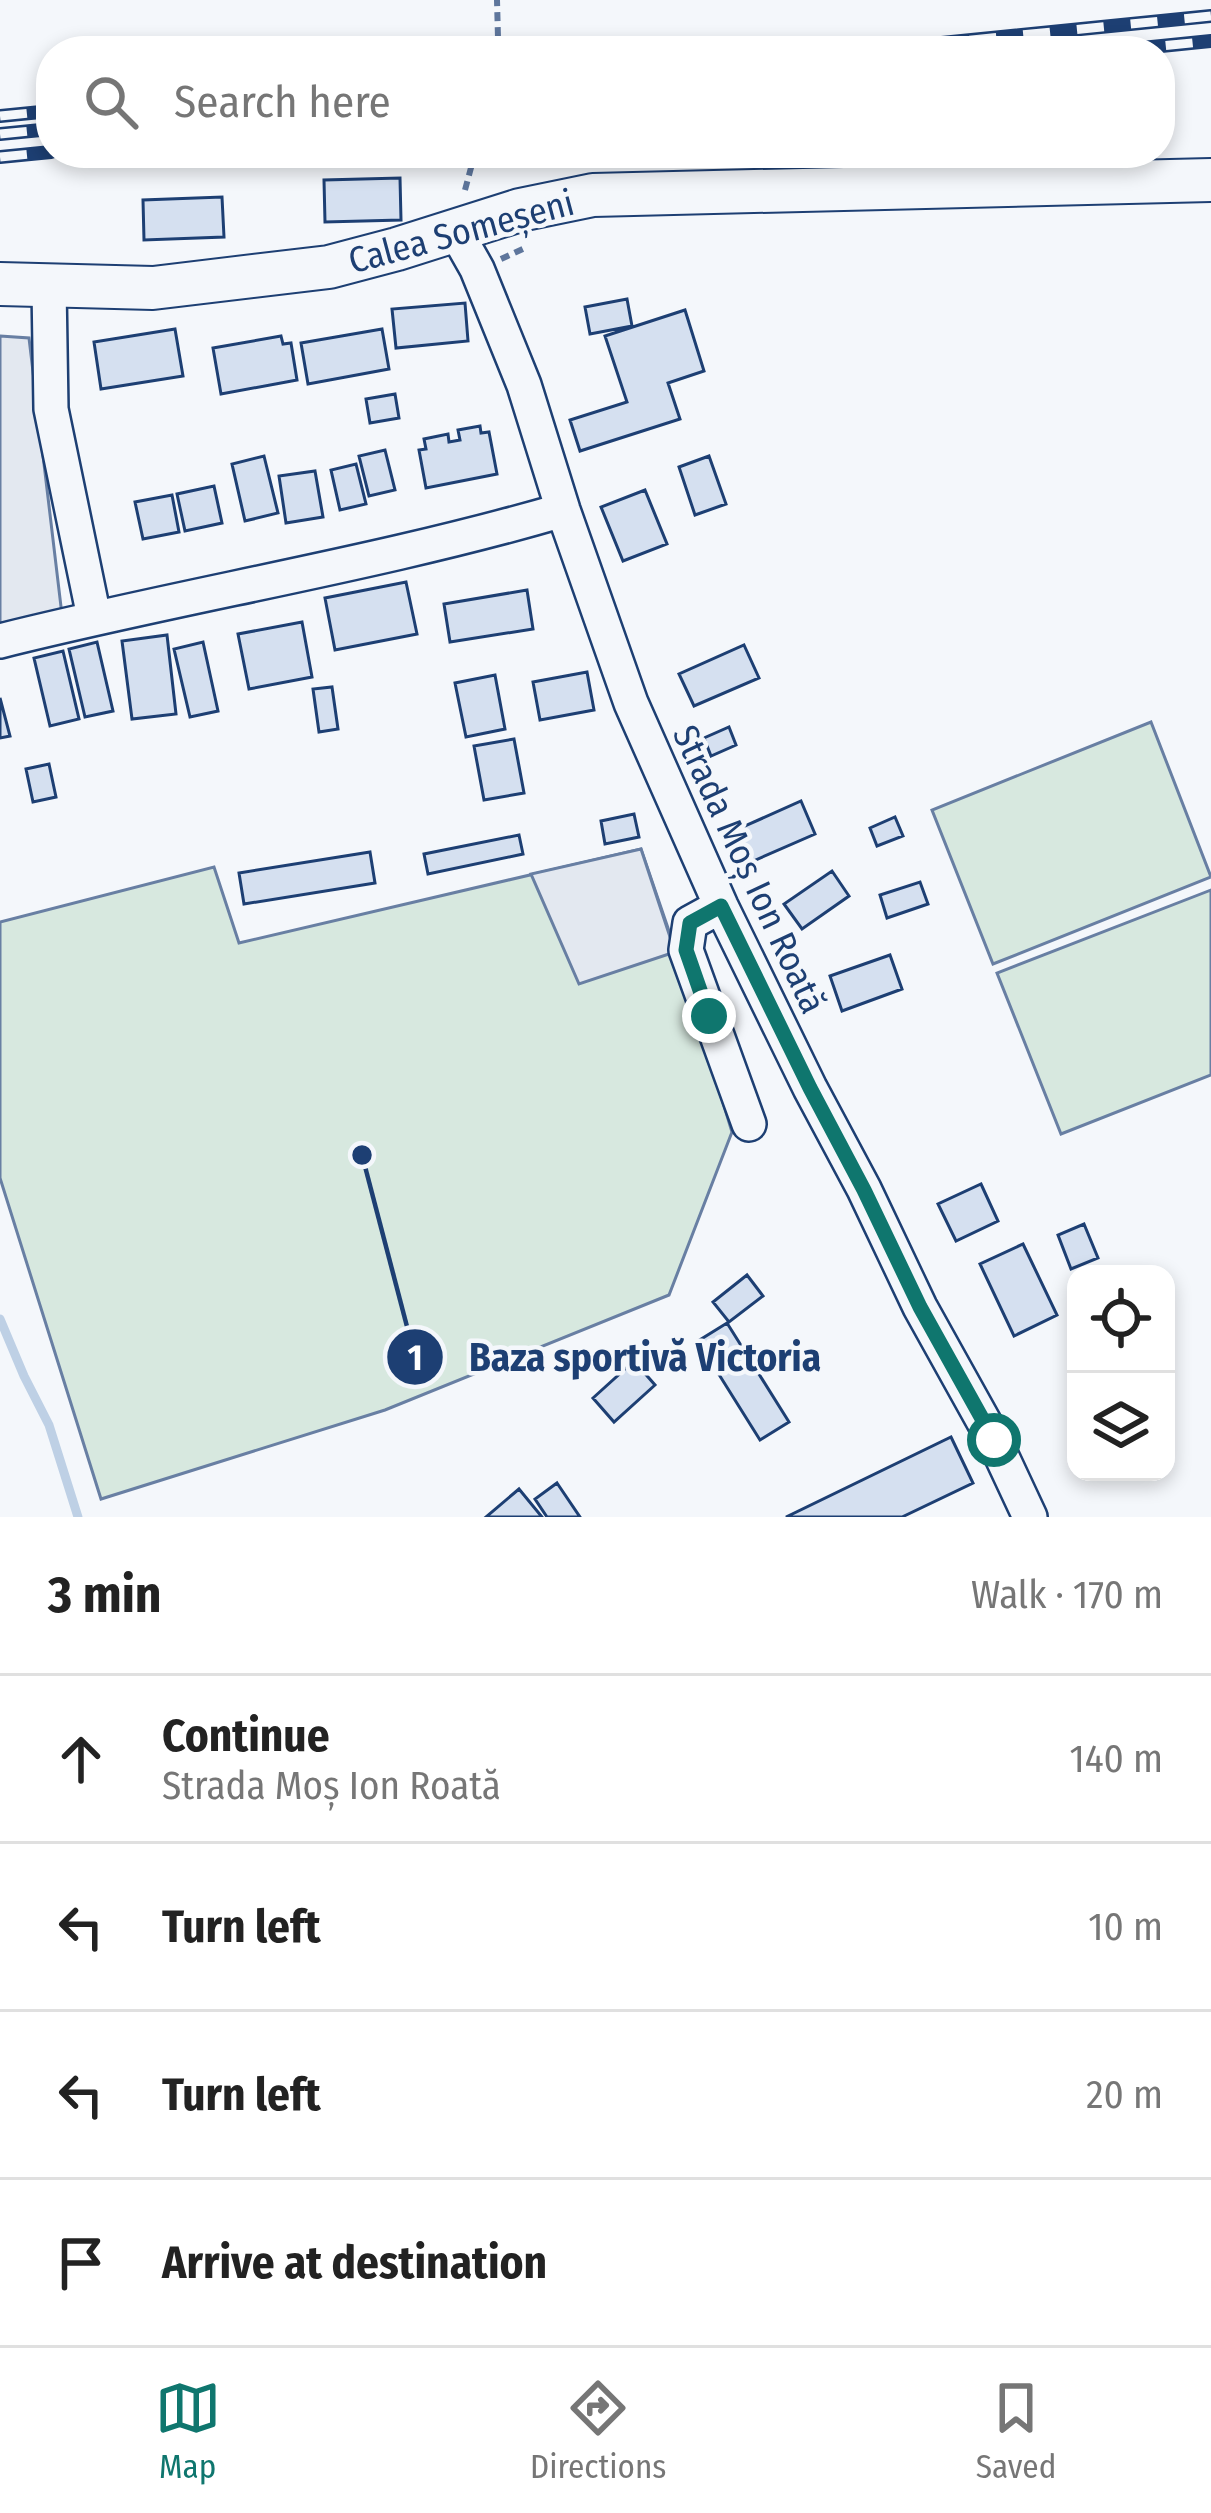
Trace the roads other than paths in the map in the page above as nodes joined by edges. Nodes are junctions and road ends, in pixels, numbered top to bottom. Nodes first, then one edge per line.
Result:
1 (1211, 180) edge
2 (454, 230) junction
3 (0, 284) edge
4 (50, 287) junction
5 (563, 510) junction
6 (94, 617) junction
7 (0, 640) edge
8 (721, 906) junction
9 (748, 1124) dead end
10 (1030, 1517) edge

1 - 2 main road, Calea Someșeni
2 - 4 main road, Calea Someșeni
2 - 5 street, Strada Moș Ion Roată
3 - 4 main road, Calea Someșeni
4 - 6 street
5 - 6 street
5 - 8 street, Strada Moș Ion Roată
6 - 7 street
8 - 9 street
8 - 10 street, Strada Moș Ion Roată

